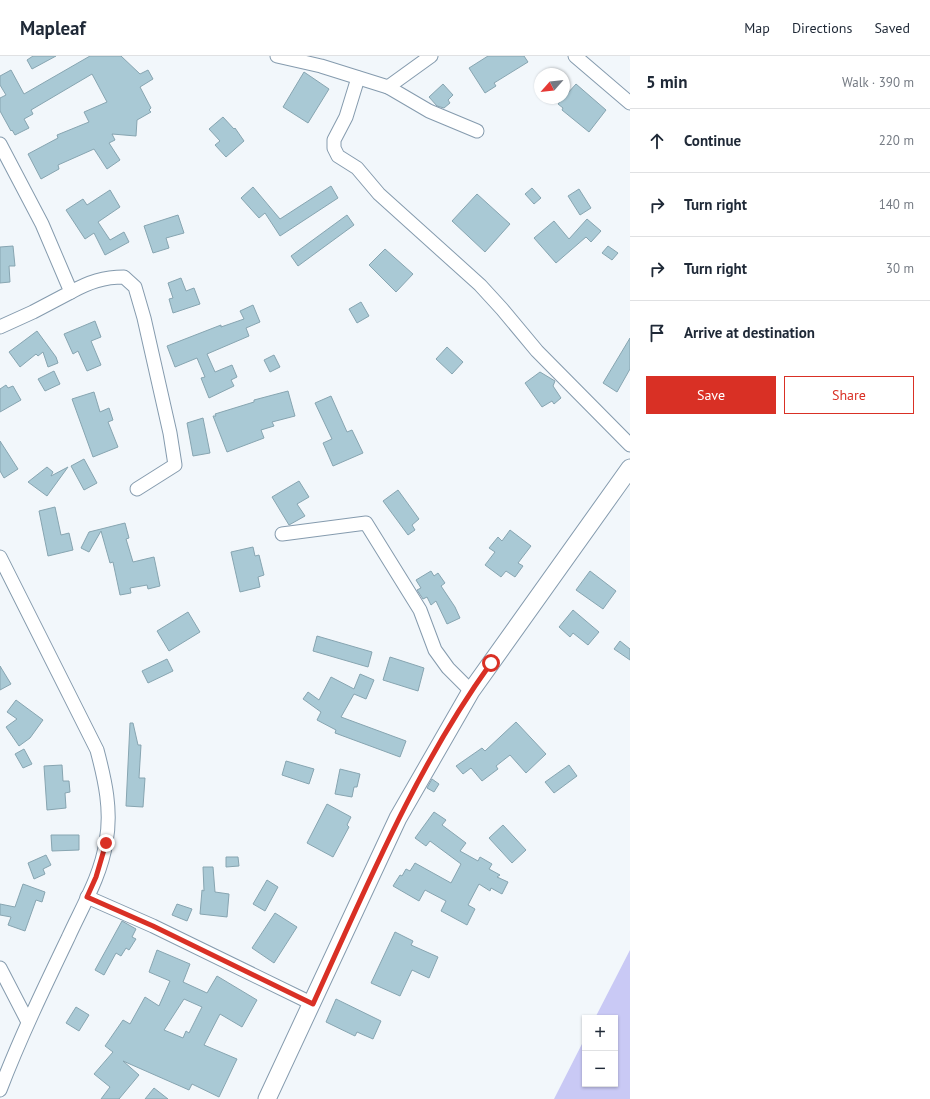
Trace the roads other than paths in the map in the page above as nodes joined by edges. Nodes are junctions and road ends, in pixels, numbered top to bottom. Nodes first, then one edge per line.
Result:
1 (277, 56) edge
2 (431, 56) edge
3 (575, 56) edge
4 (358, 78) junction
5 (388, 87) junction
6 (630, 103) edge
7 (477, 131) dead end
8 (0, 144) edge
9 (71, 292) junction
10 (0, 327) edge
11 (630, 446) edge
12 (630, 468) edge
13 (137, 489) dead end
14 (282, 534) dead end
15 (0, 556) edge
16 (471, 691) junction
17 (87, 897) junction
18 (0, 968) edge
19 (313, 1004) junction
20 (28, 1022) junction
21 (0, 1090) edge
22 (267, 1099) edge

1 - 4 street
2 - 5 street
3 - 6 street
4 - 5 street
4 - 11 street
5 - 7 street
8 - 9 street
9 - 10 street
9 - 13 street
12 - 16 street
14 - 16 street
15 - 17 street
16 - 19 street
17 - 19 street
17 - 20 street
18 - 20 street
19 - 22 street
20 - 21 street

